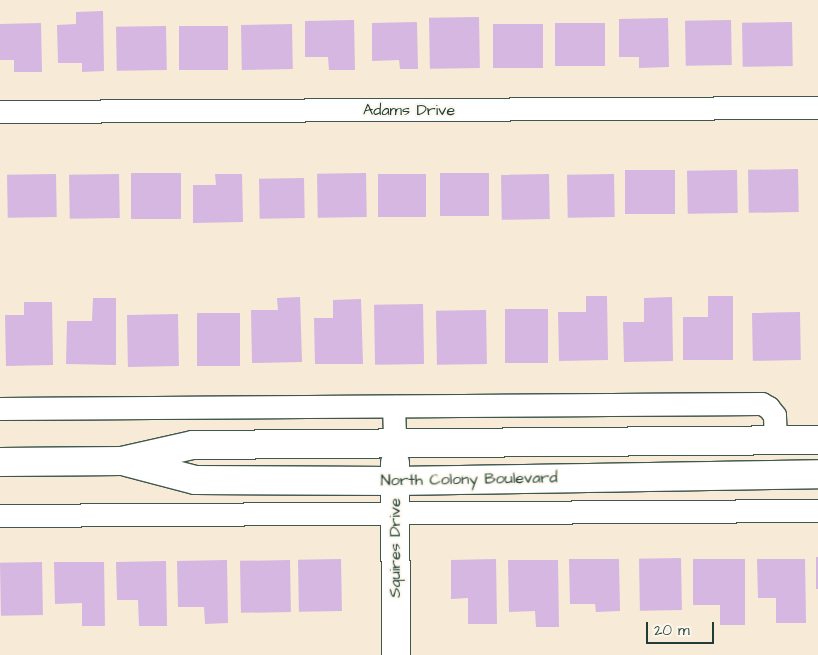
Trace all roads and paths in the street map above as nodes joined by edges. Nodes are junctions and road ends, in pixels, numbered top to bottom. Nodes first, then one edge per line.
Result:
1 (818, 108) edge
2 (0, 112) edge
3 (394, 406) junction
4 (0, 410) edge
5 (776, 440) junction
6 (818, 440) edge
7 (395, 442) junction
8 (0, 462) edge
9 (122, 462) junction
10 (818, 474) edge
11 (395, 481) junction
12 (818, 511) edge
13 (394, 514) junction
14 (0, 516) edge
15 (396, 655) edge

1 - 2 street, Adams Drive
3 - 4 street
3 - 5 street
3 - 7 street
5 - 6 street, North Colony Boulevard
5 - 7 street, North Colony Boulevard
7 - 9 street, North Colony Boulevard
7 - 11 street, Squires Drive
8 - 9 street, North Colony Boulevard
9 - 11 street, North Colony Boulevard
10 - 11 street, North Colony Boulevard
11 - 13 street, Squires Drive
12 - 13 street
13 - 14 street
13 - 15 street, Squires Drive

